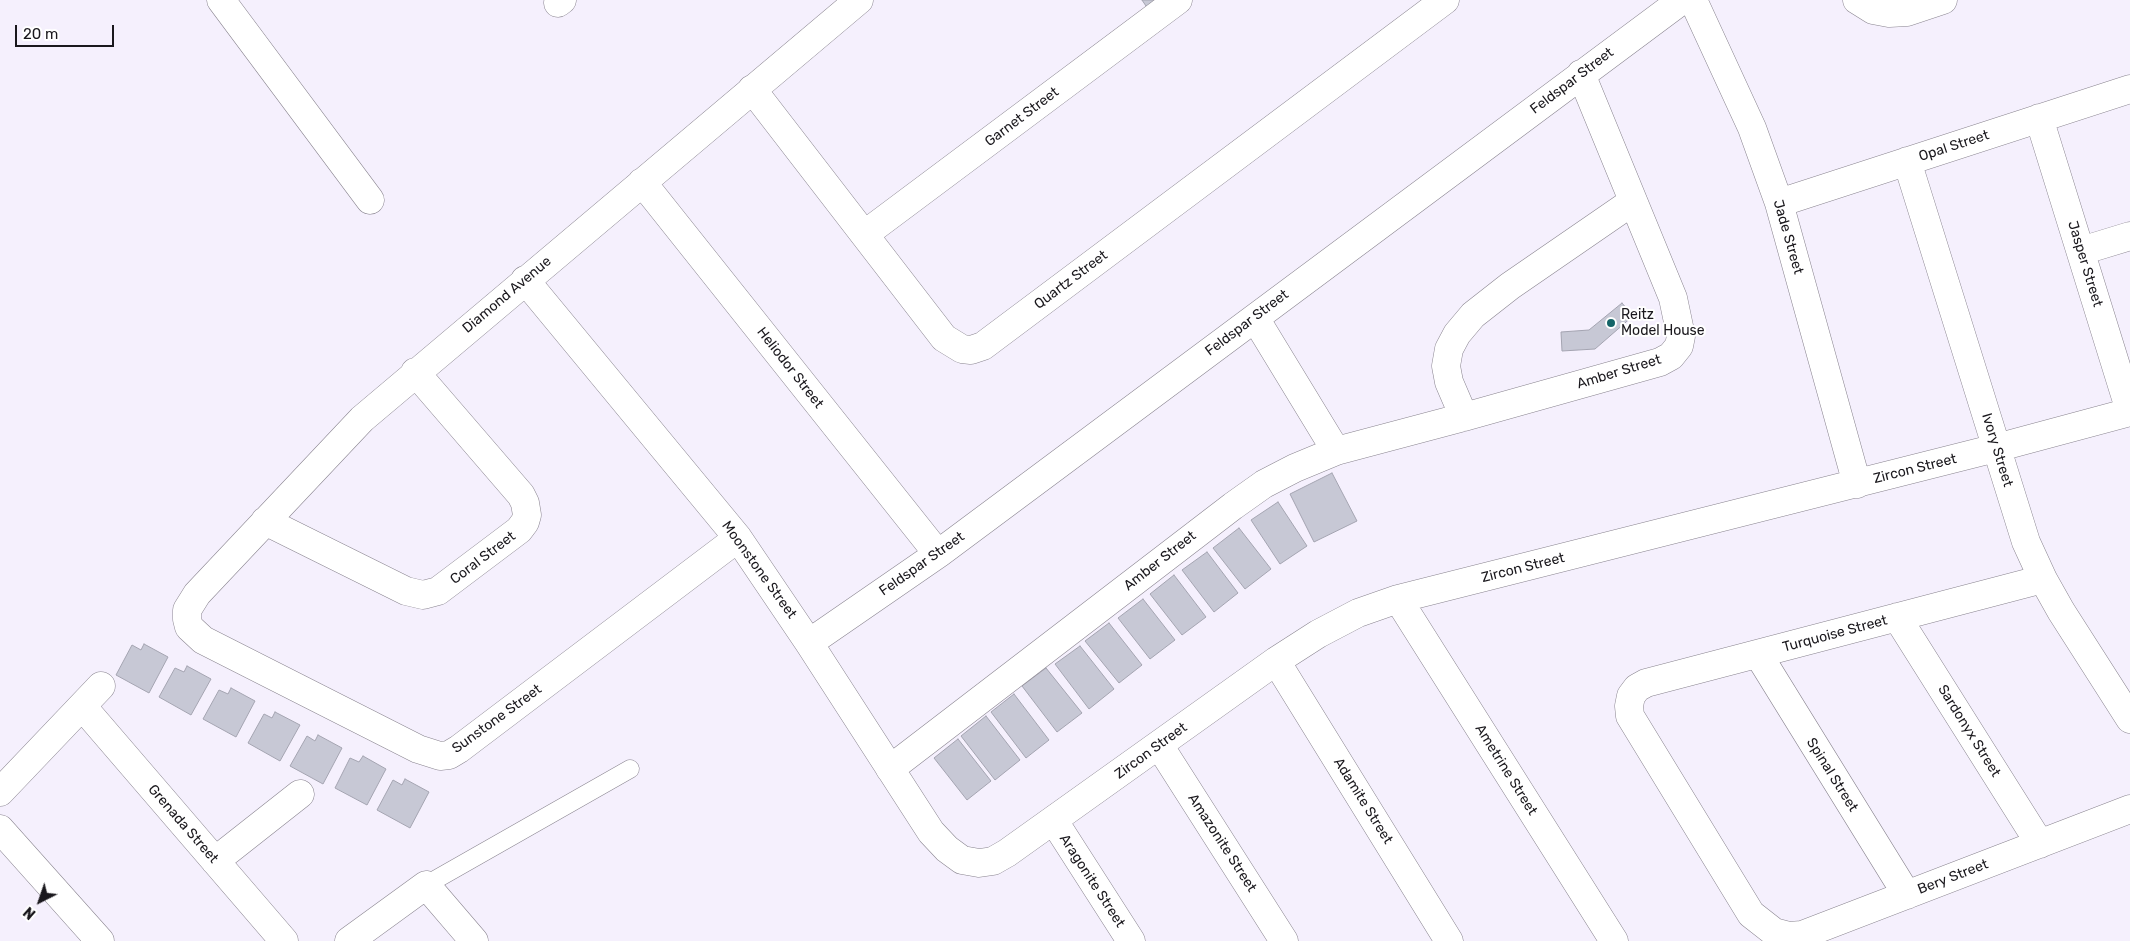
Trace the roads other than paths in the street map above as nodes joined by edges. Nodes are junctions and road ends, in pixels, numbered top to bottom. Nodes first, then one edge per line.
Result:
1 (221, 0) edge
2 (859, 0) edge
3 (1178, 0) edge
4 (1445, 0) edge
5 (1682, 0) edge
6 (1693, 0) edge
7 (1857, 0) edge
8 (1943, 0) edge
9 (1581, 74) junction
10 (752, 89) junction
11 (2130, 89) edge
12 (2040, 118) junction
13 (1907, 161) junction
14 (642, 182) junction
15 (370, 200) dead end
16 (1632, 202) junction
17 (1779, 202) junction
18 (865, 234) junction
19 (2130, 236) edge
20 (2080, 251) junction
21 (525, 280) junction
22 (1255, 318) junction
23 (415, 372) junction
24 (2130, 412) edge
25 (1464, 417) junction
26 (1996, 448) junction
27 (1336, 450) junction
28 (1857, 484) junction
29 (265, 521) junction
30 (738, 538) junction
31 (938, 554) junction
32 (2043, 579) junction
33 (1398, 599) junction
34 (1897, 617) junction
35 (186, 619) joint
36 (810, 642) junction
37 (1758, 654) junction
38 (1276, 661) junction
39 (101, 686) dead end
40 (82, 706) junction
41 (2130, 718) edge
42 (1159, 745) junction
43 (630, 769) dead end
44 (890, 769) junction
45 (0, 792) edge
46 (300, 794) dead end
47 (2130, 809) edge
48 (1054, 821) junction
49 (0, 829) edge
50 (2040, 844) junction
51 (215, 861) junction
52 (979, 863) joint
53 (426, 886) junction
54 (1907, 895) junction
55 (1785, 936) edge
56 (100, 941) edge
57 (284, 941) edge
58 (350, 941) edge
59 (474, 941) edge
60 (1131, 941) edge
61 (1284, 941) edge
62 (1449, 941) edge
63 (1614, 941) edge

1 - 15 street
2 - 10 street, Diamond Avenue
3 - 18 street, Garnet Street
4 - 18 street, Quartz Street
5 - 9 street, Feldspar Street
6 - 17 street, Jade Street
7 - 8 street
9 - 16 street, Amber Street
9 - 22 street, Feldspar Street
10 - 14 street, Diamond Avenue
10 - 18 street, Quartz Street
11 - 12 street, Opal Street
12 - 13 street, Opal Street
12 - 20 street, Jasper Street
13 - 17 street, Opal Street
13 - 26 street, Ivory Street
14 - 21 street, Diamond Avenue
14 - 31 street, Heliodor Street
16 - 25 street
16 - 25 street, Amber Street
17 - 28 street, Jade Street
19 - 20 street
20 - 24 street, Jasper Street
21 - 23 street, Diamond Avenue
21 - 30 street, Moonstone Street
22 - 27 street
22 - 31 street, Feldspar Street
23 - 29 street, Diamond Avenue
23 - 29 street, Coral Street
24 - 26 street, Zircon Street
25 - 27 street, Amber Street
26 - 28 street, Zircon Street
26 - 32 street, Ivory Street
27 - 44 street, Amber Street
28 - 33 street, Zircon Street
29 - 35 street, Diamond Avenue
30 - 35 street, Sunstone Street
30 - 36 street, Moonstone Street
31 - 36 street, Feldspar Street
32 - 34 street, Turquoise Street
32 - 41 street, Ivory Street
33 - 38 street, Zircon Street
33 - 63 street, Ametrine Street
34 - 37 street, Turquoise Street
34 - 50 street, Sardonyx Street
36 - 44 street, Moonstone Street
37 - 54 street, Spinal Street
37 - 55 street, Turquoise Street
38 - 42 street, Zircon Street
38 - 62 street, Adamite Street
39 - 40 street
40 - 45 street
40 - 51 street, Grenada Street
42 - 48 street, Zircon Street
42 - 61 street, Amazonite Street
43 - 53 lane
44 - 52 street, Moonstone Street
46 - 51 street
47 - 50 street, Bery Street
48 - 52 street, Zircon Street
48 - 60 street, Aragonite Street
49 - 56 street
50 - 54 street, Bery Street
51 - 57 street, Grenada Street
53 - 58 street
53 - 59 street
54 - 55 street, Bery Street

